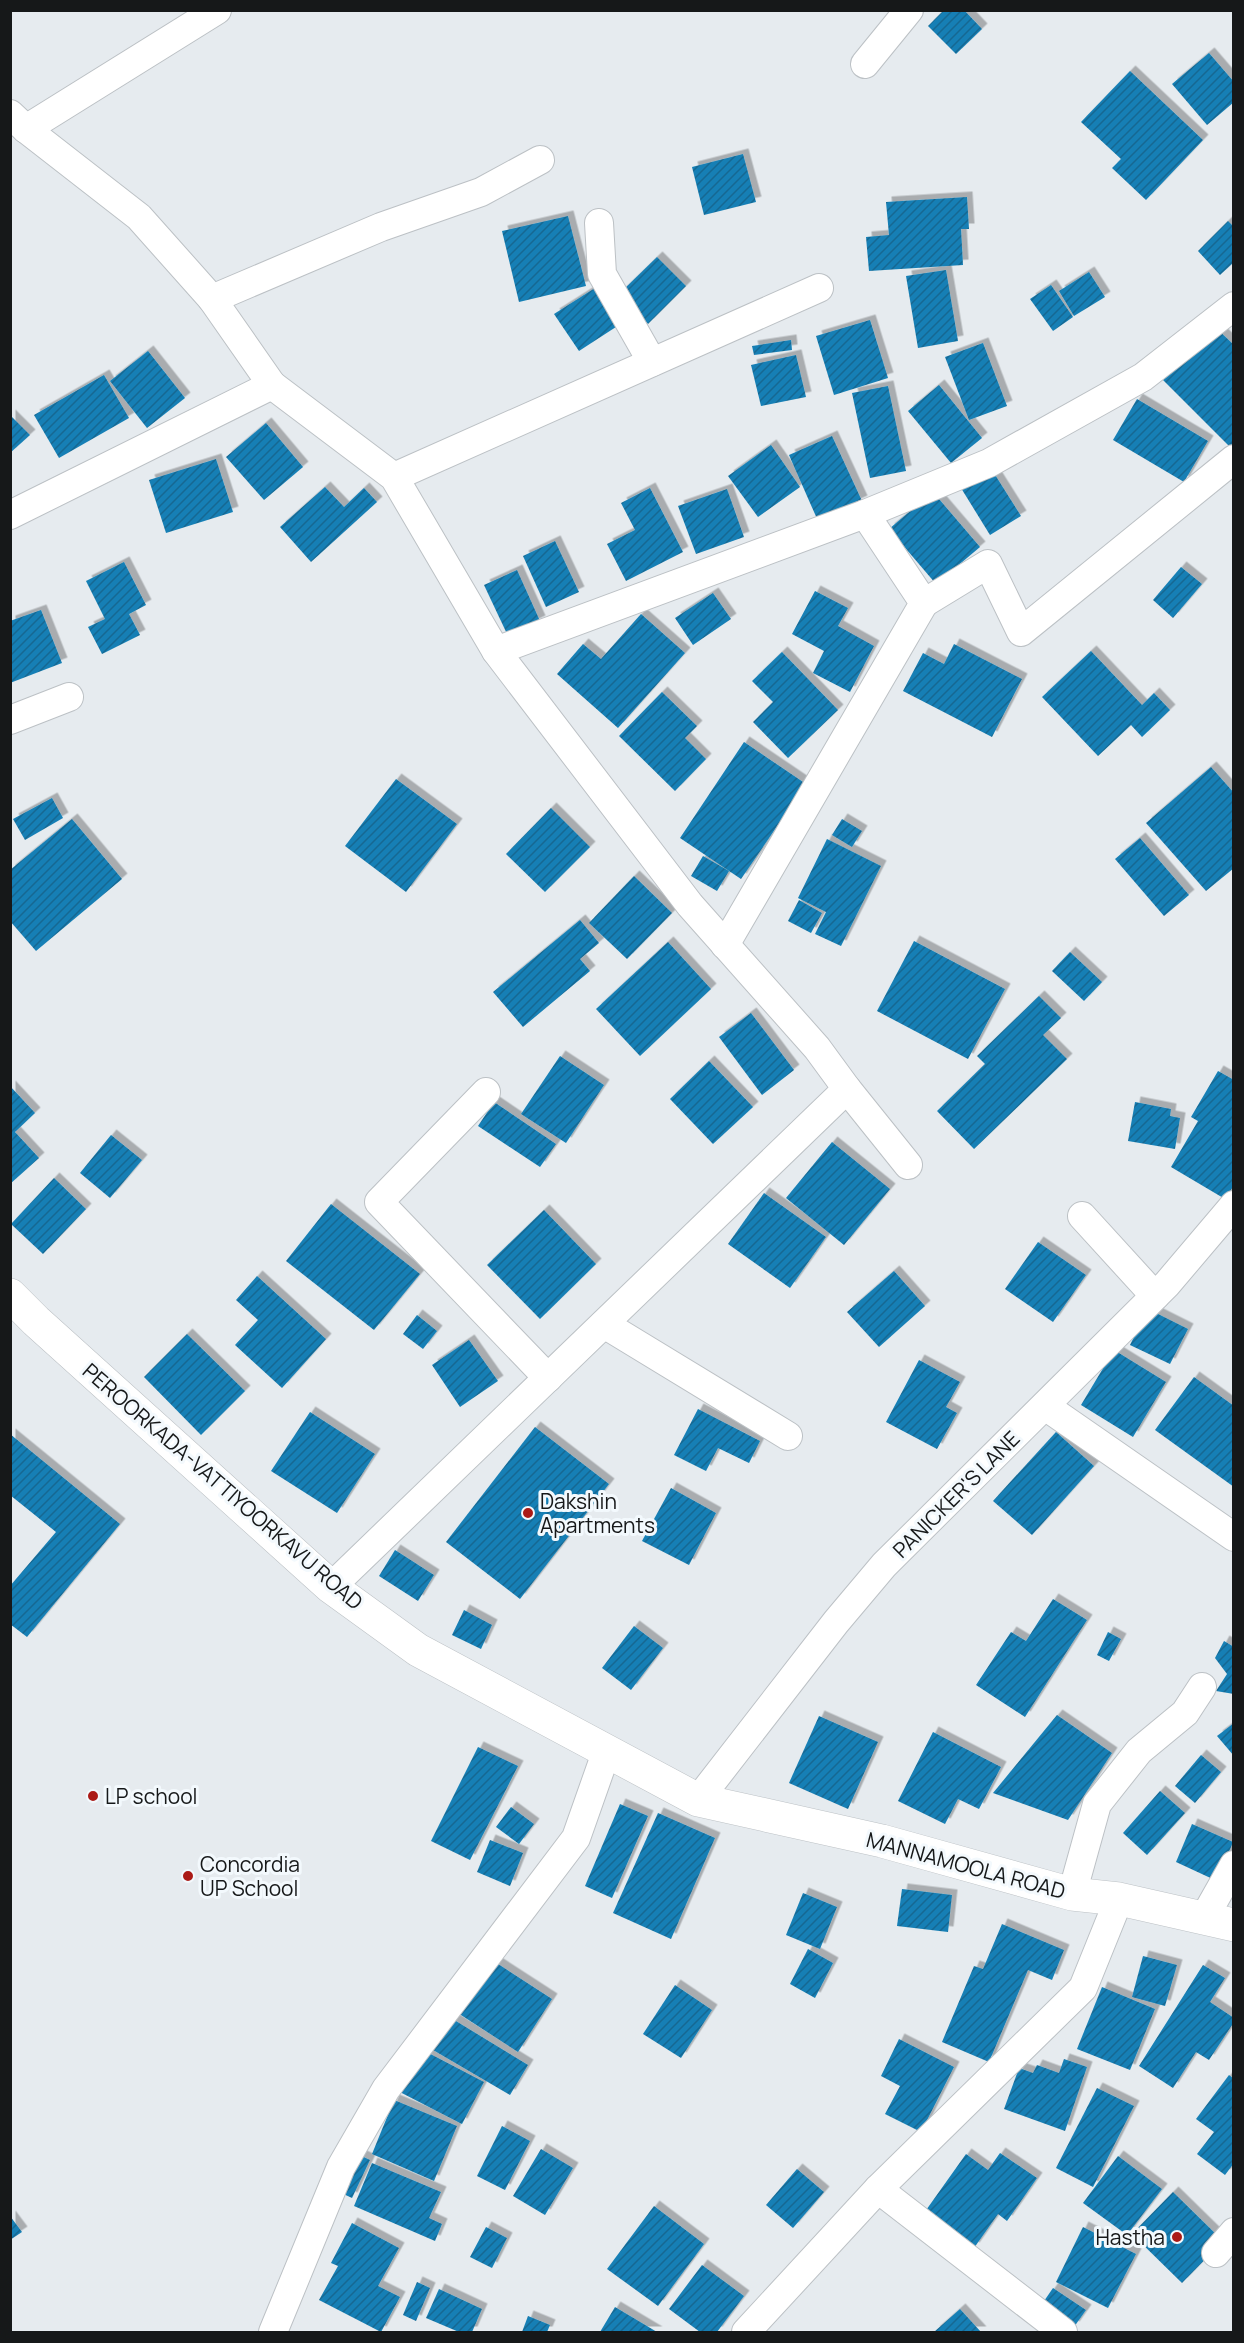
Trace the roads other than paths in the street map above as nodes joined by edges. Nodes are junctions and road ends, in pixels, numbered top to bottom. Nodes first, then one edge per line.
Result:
1 (217, 10) edge
2 (909, 10) edge
3 (865, 64) dead end
4 (18, 122) edge
5 (540, 160) dead end
6 (599, 223) dead end
7 (819, 288) dead end
8 (212, 299) junction
9 (1233, 306) edge
10 (652, 362) junction
11 (272, 385) junction
12 (1233, 459) edge
13 (394, 477) junction
14 (865, 514) junction
15 (10, 515) edge
16 (924, 603) junction
17 (496, 651) junction
18 (69, 697) dead end
19 (10, 720) edge
20 (725, 945) junction
21 (847, 1089) junction
22 (486, 1092) dead end
23 (908, 1165) dead end
24 (1233, 1205) edge
25 (1082, 1216) dead end
26 (10, 1295) edge
27 (1155, 1296) junction
28 (604, 1324) junction
29 (548, 1378) junction
30 (1045, 1406) junction
31 (788, 1436) dead end
32 (1233, 1537) edge
33 (331, 1587) junction
34 (1202, 1687) dead end
35 (607, 1750) junction
36 (699, 1800) junction
37 (1233, 1865) edge
38 (1072, 1894) junction
39 (1119, 1899) junction
40 (1219, 1922) edge
41 (878, 2189) junction
42 (273, 2332) edge
43 (746, 2332) edge
44 (1063, 2332) edge

1 - 4 street
2 - 3 street
4 - 8 street
5 - 8 street
6 - 10 street
7 - 10 street
8 - 11 street
9 - 14 street
10 - 13 street
11 - 13 street
11 - 15 street
12 - 16 street
13 - 17 street
14 - 16 street
14 - 17 street
16 - 20 street
17 - 20 street
18 - 19 street
20 - 21 street
21 - 23 street
21 - 28 street
22 - 29 street
24 - 27 street, PANICKER'S LANE
25 - 27 street
26 - 33 main road, PEROORKADA-VATTIYOORKAVU ROAD
27 - 30 street, PANICKER'S LANE
28 - 29 street
28 - 31 street
29 - 33 street
30 - 32 street
30 - 36 street, PANICKER'S LANE
33 - 35 main road, PEROORKADA-VATTIYOORKAVU ROAD
34 - 38 street
35 - 36 main road, PEROORKADA-VATTIYOORKAVU ROAD
35 - 42 street
36 - 38 main road, MANNAMOOLA ROAD
37 - 40 street
38 - 39 main road, MANNAMOOLA ROAD
39 - 40 main road, MANNAMOOLA ROAD
39 - 41 street
41 - 43 street
41 - 44 street

